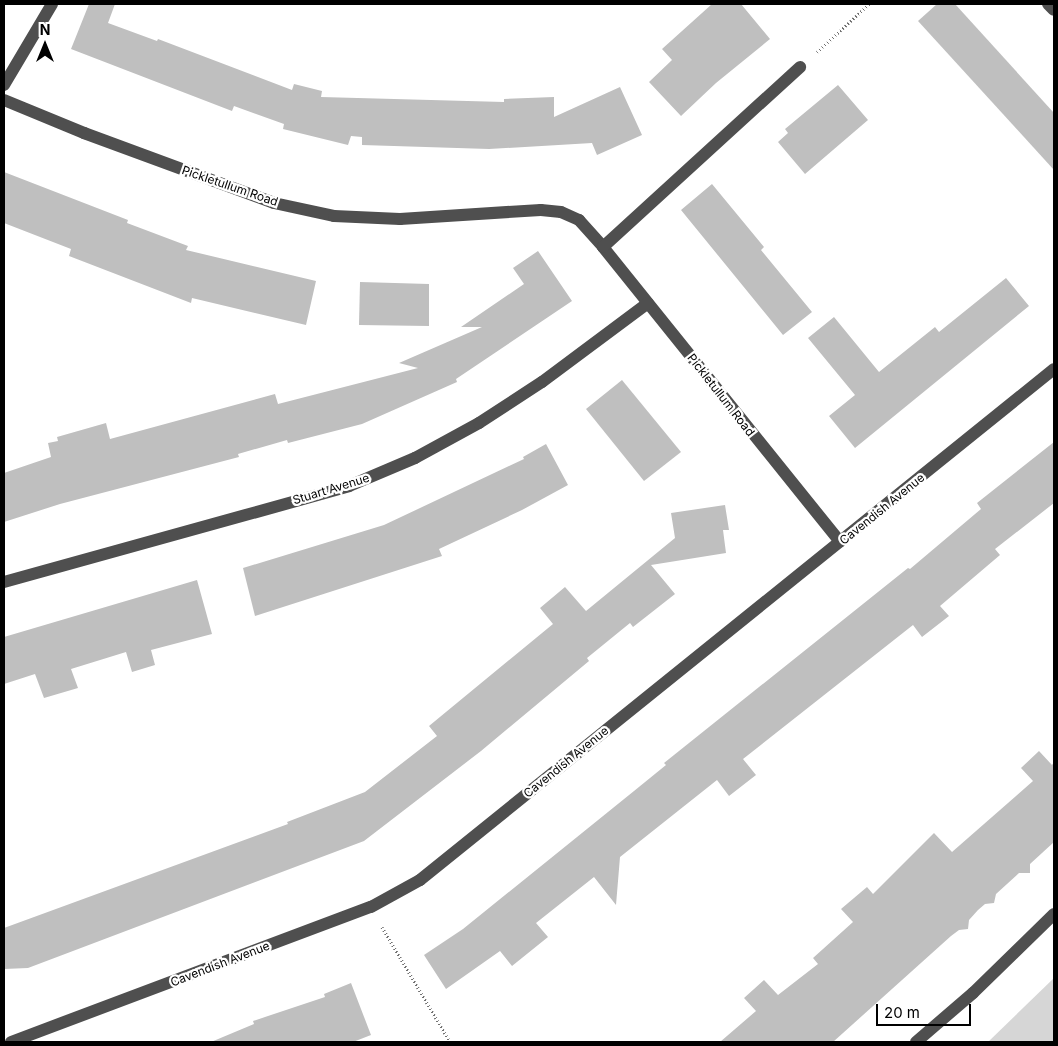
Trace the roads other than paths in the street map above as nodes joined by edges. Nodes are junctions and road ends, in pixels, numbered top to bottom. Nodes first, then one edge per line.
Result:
1 (52, 4) edge
2 (1048, 4) edge
3 (1054, 10) edge
4 (800, 67) road end
5 (4, 84) edge
6 (4, 100) edge
7 (603, 247) junction
8 (648, 303) junction
9 (1054, 369) edge
10 (840, 542) junction
11 (4, 582) edge
12 (1054, 914) edge
13 (12, 1042) edge
14 (916, 1042) edge

1 - 5 street
2 - 3 street
4 - 7 street
6 - 7 street, Pickletullum Road
7 - 8 street, Pickletullum Road
8 - 10 street, Pickletullum Road
8 - 11 street, Stuart Avenue
9 - 10 street, Cavendish Avenue
10 - 13 street, Cavendish Avenue
12 - 14 street

